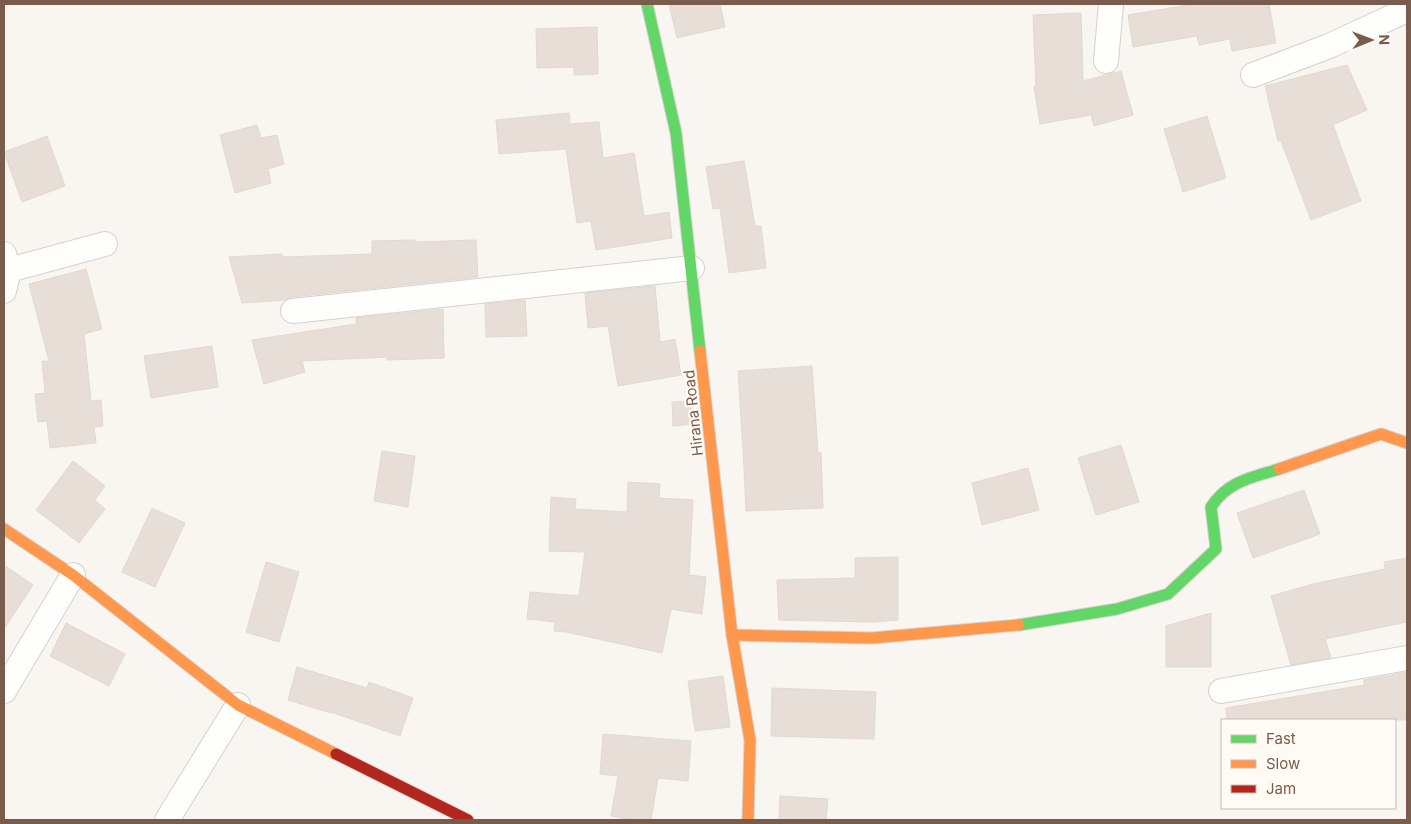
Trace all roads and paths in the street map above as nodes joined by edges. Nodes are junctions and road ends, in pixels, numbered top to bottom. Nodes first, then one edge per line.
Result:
1 (647, 4) edge
2 (1111, 4) edge
3 (1407, 10) edge
4 (1106, 61) dead end
5 (1253, 75) dead end
6 (105, 244) dead end
7 (692, 268) junction
8 (6, 272) edge
9 (293, 311) dead end
10 (1407, 443) edge
11 (4, 529) edge
12 (72, 575) junction
13 (732, 634) junction
14 (1407, 658) edge
15 (4, 691) edge
16 (1221, 691) dead end
17 (238, 706) junction
18 (167, 820) edge
19 (468, 820) edge
20 (748, 820) edge

1 - 7 street, Hirana Road
2 - 4 street
3 - 5 street
6 - 8 street
7 - 9 street
7 - 13 street, Hirana Road
10 - 13 street
11 - 12 street
12 - 15 street
12 - 17 street
13 - 20 street, Hirana Road
14 - 16 street
17 - 18 street
17 - 19 street

